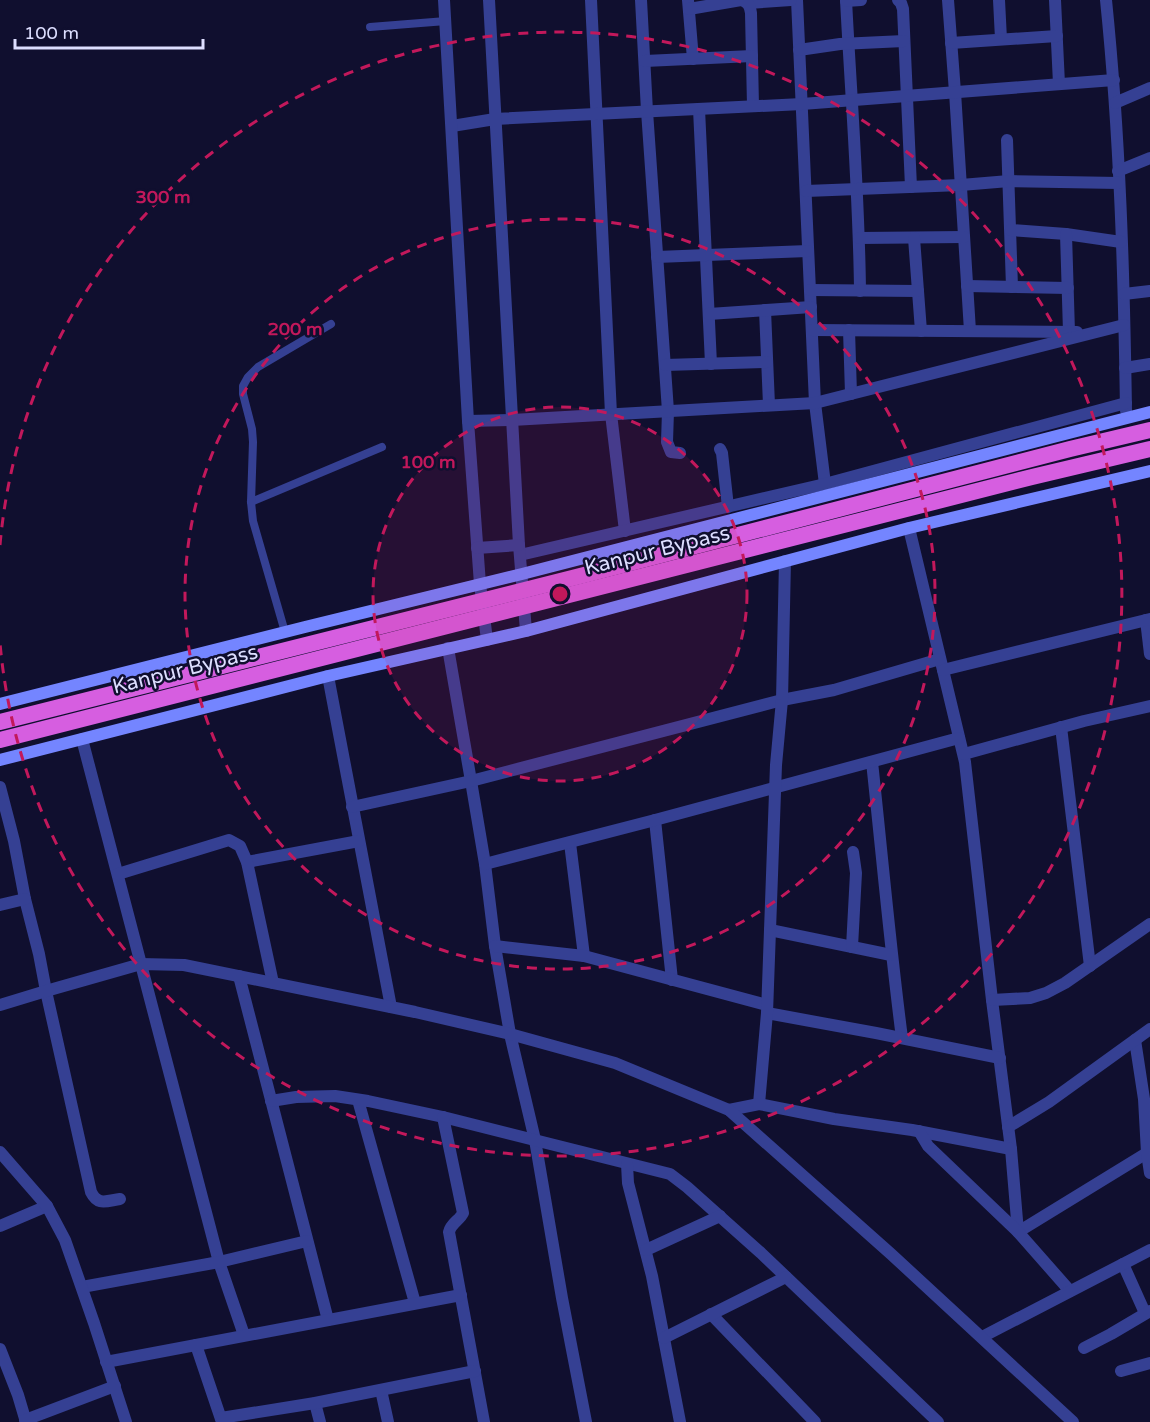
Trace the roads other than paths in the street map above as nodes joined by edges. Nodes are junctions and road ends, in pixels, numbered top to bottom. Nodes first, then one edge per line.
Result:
1 (444, 0) edge
2 (489, 0) edge
3 (591, 0) edge
4 (641, 0) edge
5 (791, 0) edge
6 (797, 0) edge
7 (846, 0) edge
8 (861, 0) edge
9 (898, 0) edge
10 (948, 0) edge
11 (999, 0) edge
12 (1055, 0) edge
13 (1106, 0) edge
14 (748, 3) junction
15 (688, 4) edge
16 (446, 21) junction
17 (370, 27) dead end
18 (1057, 36) junction
19 (1001, 39) junction
20 (904, 41) junction
21 (951, 43) junction
22 (848, 45) junction
23 (800, 50) junction
24 (752, 56) junction
25 (693, 59) junction
26 (645, 61) junction
27 (1114, 80) junction
28 (1059, 84) junction
29 (1150, 88) edge
30 (955, 92) junction
31 (906, 96) junction
32 (853, 100) junction
33 (1115, 103) junction
34 (802, 104) junction
35 (753, 106) junction
36 (699, 109) junction
37 (647, 111) junction
38 (596, 114) junction
39 (495, 119) junction
40 (452, 126) junction
41 (1007, 140) dead end
42 (1150, 158) edge
43 (1118, 177) junction
44 (1009, 181) junction
45 (961, 185) junction
46 (911, 187) junction
47 (857, 189) junction
48 (806, 191) junction
49 (1011, 230) junction
50 (1066, 234) junction
51 (964, 237) junction
52 (860, 238) junction
53 (915, 238) junction
54 (1121, 242) junction
55 (808, 251) junction
56 (706, 255) junction
57 (657, 258) junction
58 (967, 286) junction
59 (1012, 287) junction
60 (1068, 288) junction
61 (810, 290) junction
62 (860, 291) junction
63 (918, 291) junction
64 (1150, 291) edge
65 (1124, 294) junction
66 (811, 307) junction
67 (765, 310) junction
68 (709, 314) junction
69 (331, 324) dead end
70 (1124, 325) junction
71 (812, 330) junction
72 (849, 330) junction
73 (921, 330) junction
74 (970, 331) junction
75 (1069, 332) junction
76 (1095, 332) junction
77 (767, 362) junction
78 (711, 364) junction
79 (1150, 364) edge
80 (665, 365) junction
81 (1125, 368) junction
82 (851, 394) junction
83 (815, 403) junction
84 (1126, 403) junction
85 (769, 405) junction
86 (668, 411) junction
87 (1150, 412) edge
88 (611, 414) junction
89 (1126, 418) junction
90 (512, 420) junction
91 (468, 421) junction
92 (1150, 430) edge
93 (382, 447) dead end
94 (720, 449) dead end
95 (1150, 449) edge
96 (673, 466) dead end
97 (1150, 471) edge
98 (825, 484) junction
99 (251, 502) junction
100 (728, 507) junction
101 (909, 528) junction
102 (625, 531) junction
103 (477, 548) junction
104 (520, 550) junction
105 (785, 561) junction
106 (522, 574) junction
107 (480, 584) junction
108 (1148, 619) edge
109 (526, 631) junction
110 (285, 632) junction
111 (487, 640) junction
112 (448, 648) junction
113 (1150, 654) edge
114 (942, 665) junction
115 (328, 676) junction
116 (782, 700) junction
117 (0, 704) edge
118 (1150, 706) edge
119 (0, 722) edge
120 (1061, 727) junction
121 (960, 738) junction
122 (82, 739) junction
123 (0, 740) edge
124 (963, 754) junction
125 (0, 760) edge
126 (872, 762) junction
127 (471, 781) junction
128 (0, 787) edge
129 (776, 788) junction
130 (352, 807) junction
131 (654, 820) junction
132 (359, 841) junction
133 (570, 843) junction
134 (853, 852) dead end
135 (247, 862) junction
136 (484, 864) junction
137 (118, 874) junction
138 (25, 898) junction
139 (0, 905) edge
140 (1150, 924) edge
141 (770, 930) junction
142 (495, 946) junction
143 (852, 947) junction
144 (891, 955) junction
145 (584, 956) junction
146 (141, 964) junction
147 (1090, 966) junction
148 (239, 976) junction
149 (672, 980) junction
150 (273, 983) junction
151 (46, 990) junction
152 (992, 1000) junction
153 (0, 1005) edge
154 (391, 1007) junction
155 (767, 1009) junction
156 (1150, 1029) edge
157 (510, 1034) junction
158 (902, 1038) junction
159 (1136, 1040) junction
160 (999, 1058) junction
161 (358, 1100) junction
162 (271, 1101) junction
163 (759, 1104) junction
164 (729, 1110) junction
165 (443, 1117) junction
166 (1008, 1127) junction
167 (919, 1131) junction
168 (535, 1140) junction
169 (1011, 1149) junction
170 (0, 1152) edge
171 (1148, 1152) edge
172 (627, 1164) junction
173 (1150, 1173) edge
174 (120, 1199) dead end
175 (47, 1206) junction
176 (720, 1215) junction
177 (0, 1226) edge
178 (1018, 1232) junction
179 (307, 1241) junction
180 (646, 1250) junction
181 (1150, 1250) edge
182 (219, 1262) junction
183 (1123, 1264) junction
184 (786, 1277) junction
185 (82, 1287) junction
186 (1070, 1291) junction
187 (461, 1295) junction
188 (415, 1303) junction
189 (1148, 1312) edge
190 (711, 1314) junction
191 (328, 1320) junction
192 (244, 1335) junction
193 (982, 1337) junction
194 (664, 1338) junction
195 (196, 1345) junction
196 (1084, 1348) dead end
197 (0, 1349) edge
198 (106, 1362) junction
199 (1150, 1364) edge
200 (475, 1371) junction
201 (1121, 1371) dead end
202 (115, 1386) junction
203 (381, 1390) junction
204 (315, 1403) junction
205 (222, 1420) edge
206 (25, 1421) edge
207 (126, 1422) edge
208 (320, 1422) edge
209 (388, 1422) edge
210 (484, 1422) edge
211 (586, 1422) edge
212 (680, 1422) edge
213 (815, 1422) edge
214 (938, 1422) edge
215 (1073, 1422) edge

1 - 16 street
2 - 39 street
3 - 38 street
4 - 26 street
5 - 14 street
6 - 23 street
7 - 8 street
7 - 22 street
9 - 20 street
10 - 21 street
11 - 19 street
12 - 18 street
13 - 27 street
14 - 15 street
14 - 24 street
15 - 25 street
16 - 17 lane
16 - 40 street
18 - 19 street
18 - 28 street
19 - 21 street
20 - 22 street
20 - 31 street
21 - 30 street
22 - 23 street
22 - 32 street
23 - 34 street
24 - 25 street
24 - 35 street
25 - 26 street
26 - 37 street
27 - 28 street
27 - 33 street
28 - 30 street
29 - 33 street
30 - 31 street
30 - 45 street
31 - 32 street
31 - 46 street
32 - 34 street
32 - 47 street
33 - 43 street
34 - 35 street
34 - 48 street
35 - 36 street
36 - 37 street
36 - 56 street
37 - 38 street
37 - 57 street
38 - 39 street
38 - 88 street
39 - 40 street
39 - 90 street
40 - 91 street
41 - 44 street
42 - 43 street
43 - 44 street
43 - 54 street
44 - 45 street
44 - 49 street
45 - 46 street
45 - 51 street
46 - 47 street
47 - 48 street
47 - 52 street
48 - 55 street
49 - 50 street
49 - 59 street
50 - 54 street
50 - 60 street
51 - 53 street
51 - 58 street
52 - 53 street
52 - 62 street
53 - 63 street
54 - 65 street
55 - 56 street
55 - 61 street
56 - 57 street
56 - 68 street
57 - 80 street
58 - 59 street
58 - 74 street
59 - 60 street
60 - 75 street
61 - 62 street
61 - 66 street
62 - 63 street
63 - 73 street
64 - 65 street
65 - 70 street
66 - 67 street
66 - 71 street
67 - 68 street
67 - 77 street
68 - 78 street
69 - 99 lane
70 - 76 street
70 - 81 street
71 - 72 street
71 - 83 street
72 - 73 street
72 - 82 street
73 - 74 street
74 - 75 street
75 - 76 street
76 - 82 street
77 - 78 street
77 - 85 street
78 - 80 street
79 - 81 street
80 - 86 street
81 - 84 street
82 - 83 street
83 - 85 street
83 - 98 street
84 - 89 street
84 - 98 street
85 - 86 street
86 - 88 street
86 - 96 street
87 - 89 main road
88 - 90 street
88 - 102 street
89 - 106 main road
90 - 91 street
90 - 104 street
91 - 103 street
92 - 119 highway, Kanpur Bypass
93 - 99 lane
94 - 100 street
95 - 123 highway, Kanpur Bypass
97 - 101 main road
98 - 100 street
99 - 110 lane
100 - 102 street
101 - 105 main road
101 - 114 street
102 - 104 street
103 - 104 street
103 - 107 street
104 - 106 street
105 - 109 main road
105 - 116 street
106 - 107 main road
106 - 109 street
107 - 110 main road
107 - 111 street
108 - 113 street
108 - 114 street
109 - 111 main road
110 - 117 main road
111 - 112 main road
112 - 115 main road
112 - 127 street
114 - 116 street
114 - 121 street
115 - 122 main road
115 - 130 street
116 - 127 street
116 - 129 street
118 - 120 street
120 - 124 street
120 - 147 street
121 - 124 street
121 - 126 street
122 - 125 main road
122 - 137 street
124 - 152 street
126 - 129 street
126 - 144 street
127 - 130 street
127 - 136 street
128 - 138 street
129 - 131 street
129 - 141 street
130 - 132 street
131 - 133 street
131 - 149 street
132 - 135 street
132 - 154 street
133 - 136 street
133 - 145 street
134 - 143 street
135 - 137 street
135 - 150 street
136 - 142 street
137 - 146 street
138 - 139 street
138 - 151 street
140 - 147 street
141 - 143 street
141 - 155 street
142 - 145 street
142 - 157 street
143 - 144 street
144 - 158 street
145 - 149 street
146 - 148 street
146 - 151 street
146 - 182 street
147 - 152 street
148 - 150 street
148 - 162 street
149 - 155 street
150 - 154 street
151 - 153 street
151 - 174 street
152 - 160 street
154 - 157 street
155 - 158 street
155 - 163 street
156 - 159 street
157 - 164 street
157 - 168 street
158 - 160 street
159 - 166 street
159 - 171 street
160 - 166 street
161 - 162 street
161 - 165 street
161 - 188 street
162 - 179 street
163 - 164 street
163 - 167 street
164 - 193 street
165 - 168 street
165 - 187 street
166 - 169 street
167 - 169 street
167 - 178 street
168 - 172 street
168 - 211 street
169 - 178 street
170 - 175 street
171 - 173 street
171 - 178 street
172 - 176 street
172 - 180 street
175 - 177 street
175 - 185 street
176 - 180 street
176 - 184 street
178 - 186 street
179 - 182 street
179 - 191 street
180 - 194 street
181 - 183 street
182 - 185 street
182 - 192 street
183 - 186 street
183 - 189 street
184 - 190 street
184 - 214 street
185 - 198 street
186 - 193 street
187 - 188 street
187 - 200 street
188 - 191 street
189 - 196 street
190 - 194 street
190 - 213 street
191 - 192 street
192 - 195 street
193 - 215 street
194 - 212 street
195 - 198 street
195 - 205 street
197 - 206 street
198 - 202 street
199 - 201 street
200 - 203 street
200 - 210 street
202 - 206 street
202 - 207 street
203 - 204 street
203 - 209 street
204 - 205 street
204 - 208 street

